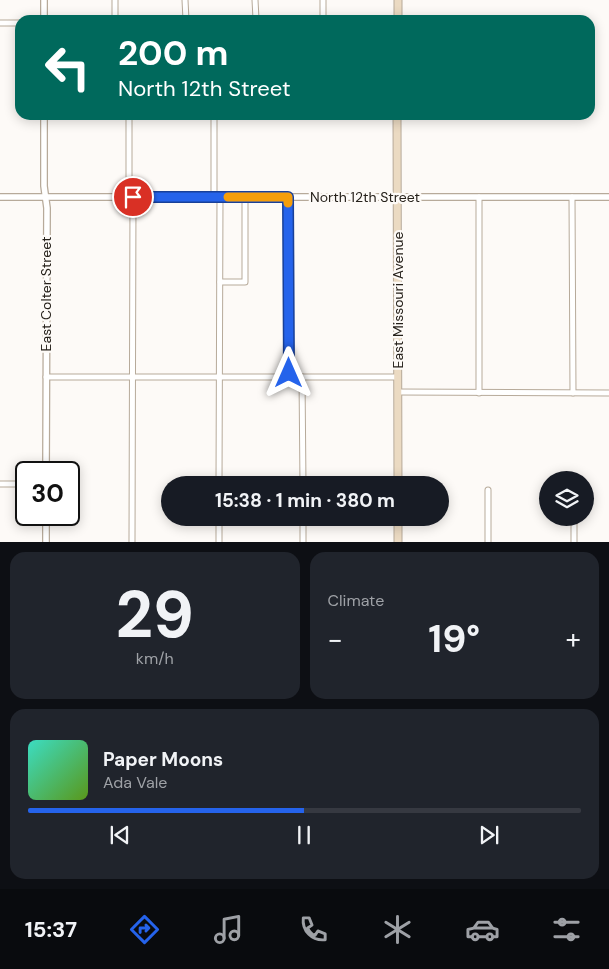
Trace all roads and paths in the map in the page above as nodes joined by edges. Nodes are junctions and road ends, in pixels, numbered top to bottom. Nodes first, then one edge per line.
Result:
1 (44, 0) edge
2 (116, 0) edge
3 (185, 0) edge
4 (255, 0) edge
5 (323, 0) edge
6 (398, 0) edge
7 (44, 15) edge
8 (116, 15) edge
9 (186, 15) edge
10 (256, 15) edge
11 (323, 15) edge
12 (398, 15) edge
13 (0, 23) edge
14 (15, 23) edge
15 (44, 120) edge
16 (129, 120) edge
17 (214, 120) edge
18 (397, 120) edge
19 (0, 197) edge
20 (45, 197) junction
21 (131, 197) junction
22 (217, 197) junction
23 (245, 197) junction
24 (288, 197) junction
25 (479, 197) junction
26 (572, 197) junction
27 (609, 197) edge
28 (397, 198) junction
29 (220, 282) junction
30 (133, 377) junction
31 (220, 377) junction
32 (289, 377) junction
33 (302, 377) junction
34 (398, 377) junction
35 (46, 378) junction
36 (398, 392) junction
37 (479, 393) junction
38 (573, 393) junction
39 (609, 393) edge
40 (46, 461) edge
41 (220, 476) edge
42 (302, 476) edge
43 (398, 476) edge
44 (0, 484) edge
45 (15, 484) edge
46 (488, 490) dead end
47 (46, 526) edge
48 (219, 526) edge
49 (302, 526) edge
50 (398, 526) edge
51 (574, 526) edge
52 (46, 542) edge
53 (132, 542) edge
54 (219, 542) edge
55 (302, 542) edge
56 (398, 542) edge
57 (488, 542) edge
58 (574, 542) edge

1 - 7 street
2 - 8 street
3 - 9 street
4 - 10 street
5 - 11 street
6 - 12 main road
13 - 14 street
15 - 20 street, East Colter Street
16 - 21 street
17 - 22 street
18 - 28 main road, East Missouri Avenue
19 - 20 street, North 12th Street
20 - 21 street, North 12th Street
20 - 35 street, East Colter Street
21 - 22 street, North 12th Street
21 - 30 street
22 - 23 street, North 12th Street
22 - 29 street
23 - 24 street, North 12th Street
23 - 29 street
24 - 28 street, North 12th Street
24 - 32 street
25 - 26 street, North 12th Street
25 - 28 street, North 12th Street
25 - 37 street
26 - 27 street, North 12th Street
26 - 38 street
28 - 34 main road, East Missouri Avenue
29 - 31 street
30 - 31 street
30 - 35 street
30 - 53 street
31 - 32 street
31 - 41 street
32 - 33 street
33 - 34 street
33 - 42 street
34 - 36 main road, East Missouri Avenue
35 - 40 street, East Colter Street
36 - 37 street
36 - 43 main road, East Missouri Avenue
37 - 38 street
38 - 39 street
44 - 45 street
46 - 57 street
47 - 52 street
48 - 54 street
49 - 55 street
50 - 56 main road
51 - 58 street

